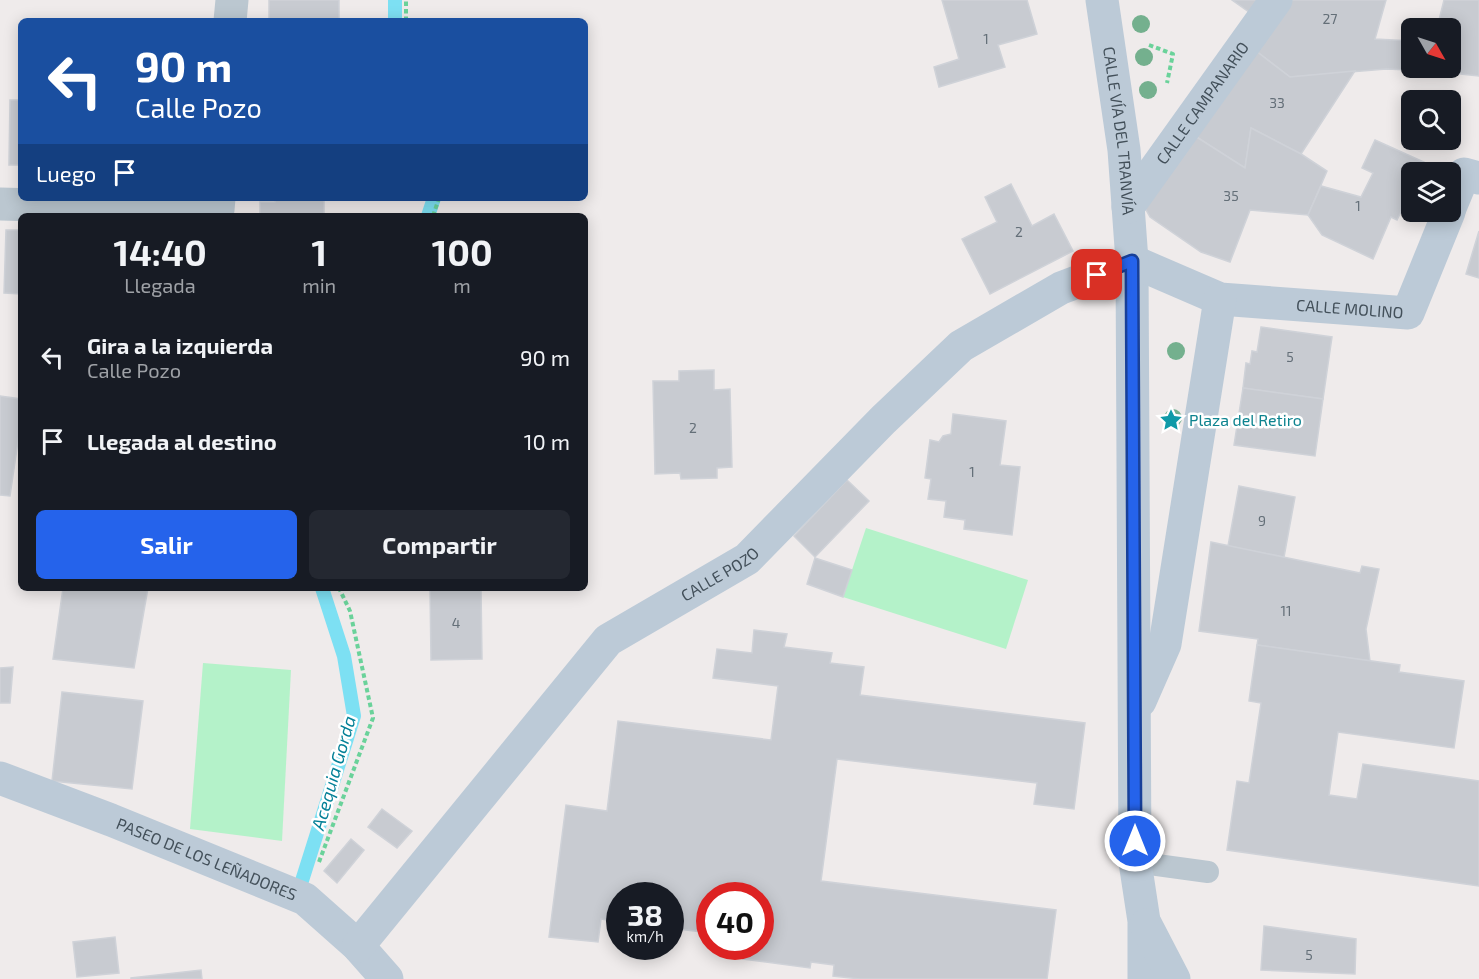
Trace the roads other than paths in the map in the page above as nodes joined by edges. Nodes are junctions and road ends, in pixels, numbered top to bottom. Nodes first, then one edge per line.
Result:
1 (232, 0) edge
2 (1102, 0) edge
3 (1276, 0) edge
4 (230, 18) edge
5 (1479, 178) edge
6 (1461, 182) edge
7 (0, 204) edge
8 (218, 204) edge
9 (1128, 207) junction
10 (1445, 222) edge
11 (1132, 261) junction
12 (1220, 299) junction
13 (1135, 713) junction
14 (0, 778) edge
15 (1136, 862) junction
16 (1208, 872) dead end
17 (1144, 921) junction
18 (358, 946) junction
19 (387, 979) edge
20 (1144, 979) edge
21 (1174, 979) edge

1 - 4 street
2 - 9 street, CALLE VÍA DEL TRANVÍA
3 - 9 street, CALLE CAMPANARIO
5 - 6 street, CALLE MOLINO
7 - 8 street
9 - 11 street, CALLE VÍA DEL TRANVÍA
10 - 12 street, CALLE MOLINO
11 - 12 street
11 - 13 street
11 - 18 street, CALLE POZO
12 - 13 street
13 - 15 street
14 - 18 street, PASEO DE LOS LEÑADORES
15 - 16 lane
15 - 17 street
17 - 20 street
17 - 21 street
18 - 19 street, PASEO DE LOS LEÑADORES

